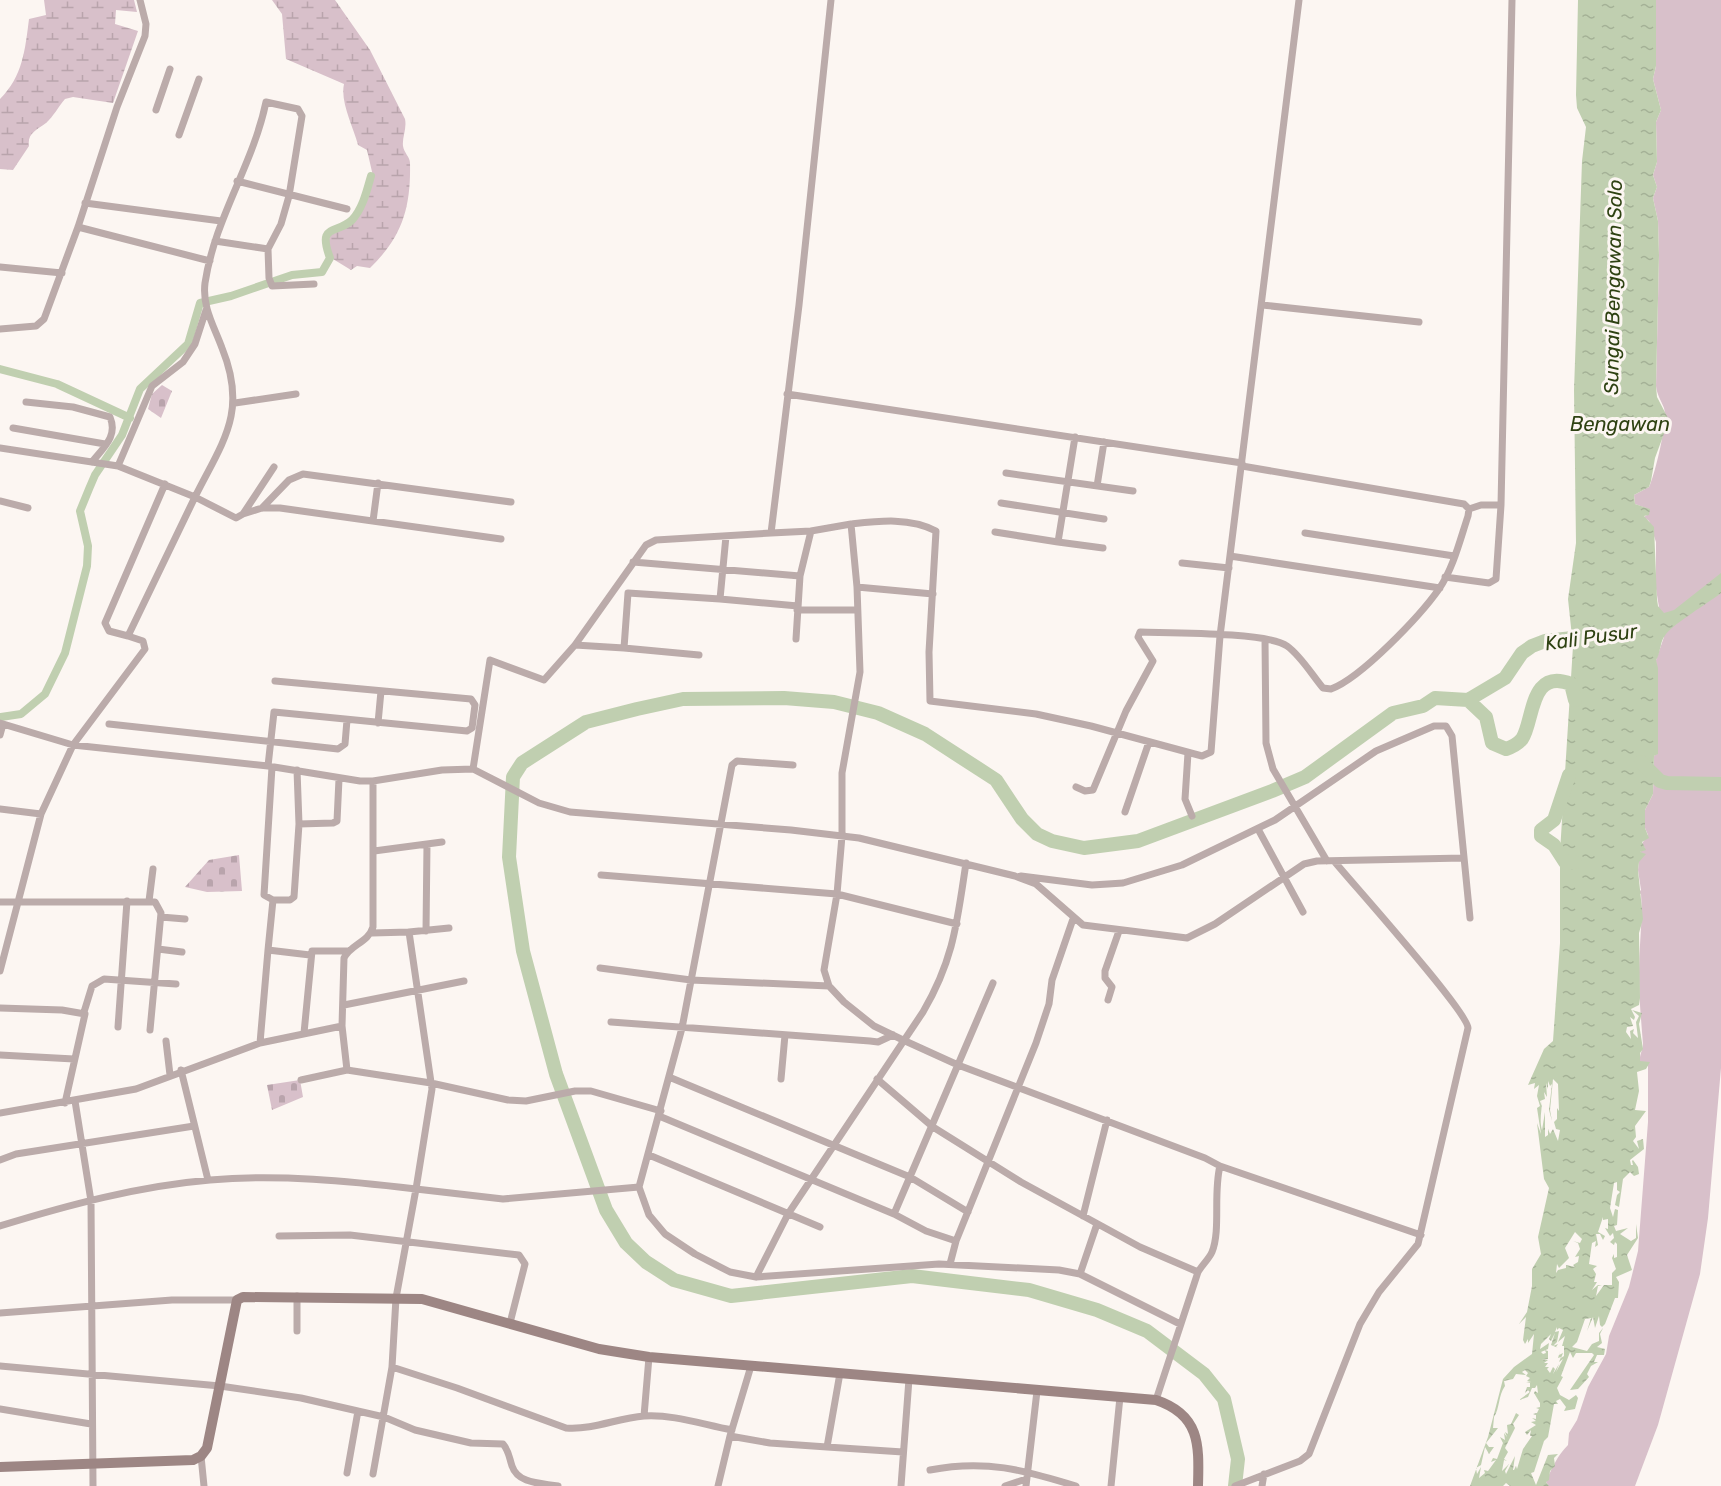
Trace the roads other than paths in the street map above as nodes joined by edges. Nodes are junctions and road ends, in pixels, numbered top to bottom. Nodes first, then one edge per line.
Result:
1 (140, 0) edge
2 (831, 0) edge
3 (1299, 0) edge
4 (1512, 0) edge
5 (170, 69) dead end
6 (199, 79) dead end
7 (156, 110) dead end
8 (179, 135) dead end
9 (237, 180) junction
10 (289, 196) junction
11 (85, 203) junction
12 (347, 209) dead end
13 (221, 221) junction
14 (78, 227) junction
15 (215, 241) junction
16 (268, 249) junction
17 (210, 261) junction
18 (0, 267) edge
19 (62, 273) junction
20 (314, 284) dead end
21 (1262, 304) junction
22 (205, 306) junction
23 (1419, 322) dead end
24 (0, 329) edge
25 (296, 394) dead end
26 (787, 394) junction
27 (26, 402) dead end
28 (235, 403) junction
29 (13, 428) dead end
30 (1075, 437) junction
31 (1104, 442) junction
32 (105, 444) junction
33 (0, 448) edge
34 (96, 463) junction
35 (1242, 464) junction
36 (115, 466) junction
37 (274, 467) dead end
38 (1006, 473) dead end
39 (1068, 482) junction
40 (378, 483) junction
41 (165, 484) junction
42 (1097, 486) junction
43 (1133, 491) dead end
44 (195, 497) junction
45 (0, 501) edge
46 (511, 502) dead end
47 (1001, 503) dead end
48 (1502, 505) junction
49 (28, 508) dead end
50 (262, 508) junction
51 (1469, 509) junction
52 (1063, 512) junction
53 (243, 514) junction
54 (1104, 519) dead end
55 (373, 521) junction
56 (850, 524) junction
57 (811, 531) junction
58 (995, 532) dead end
59 (1305, 533) dead end
60 (771, 534) junction
61 (726, 536) junction
62 (501, 539) dead end
63 (1058, 542) junction
64 (1103, 548) dead end
65 (1230, 556) junction
66 (1455, 556) junction
67 (633, 562) junction
68 (1182, 564) dead end
69 (1229, 568) junction
70 (723, 570) junction
71 (800, 576) junction
72 (1445, 577) junction
73 (857, 587) junction
74 (1440, 588) junction
75 (613, 590) junction
76 (628, 593) junction
77 (933, 594) junction
78 (720, 599) junction
79 (797, 608) junction
80 (856, 610) junction
81 (128, 636) junction
82 (1220, 636) junction
83 (796, 639) dead end
84 (1265, 639) junction
85 (575, 645) junction
86 (624, 648) junction
87 (699, 655) dead end
88 (275, 681) dead end
89 (381, 691) junction
90 (347, 720) junction
91 (378, 723) junction
92 (2, 724) edge
93 (109, 724) dead end
94 (1117, 733) junction
95 (0, 735) edge
96 (271, 740) junction
97 (1149, 742) junction
98 (73, 745) junction
99 (1188, 753) junction
100 (793, 765) dead end
101 (270, 766) junction
102 (297, 770) junction
103 (473, 770) junction
104 (339, 779) junction
105 (374, 781) junction
106 (1076, 787) dead end
107 (1296, 808) junction
108 (0, 809) edge
109 (1125, 812) dead end
110 (41, 814) junction
111 (1192, 816) dead end
112 (299, 824) junction
113 (721, 824) junction
114 (1258, 829) junction
115 (842, 836) junction
116 (442, 842) dead end
117 (427, 844) junction
118 (374, 851) junction
119 (1464, 858) junction
120 (1330, 861) junction
121 (966, 863) junction
122 (153, 869) dead end
123 (601, 875) dead end
124 (1285, 875) junction
125 (1015, 876) junction
126 (708, 882) junction
127 (837, 894) junction
128 (273, 900) junction
129 (127, 901) junction
130 (149, 901) junction
131 (0, 902) edge
132 (17, 902) junction
133 (1303, 912) dead end
134 (161, 917) junction
135 (1470, 918) dead end
136 (185, 919) dead end
137 (1073, 919) junction
138 (957, 924) junction
139 (449, 928) dead end
140 (426, 931) junction
141 (1119, 931) junction
142 (409, 932) junction
143 (372, 933) junction
144 (158, 949) junction
145 (268, 950) junction
146 (348, 951) junction
147 (182, 952) dead end
148 (310, 955) junction
149 (600, 968) dead end
150 (0, 971) edge
151 (121, 980) junction
152 (691, 980) junction
153 (464, 981) dead end
154 (155, 982) junction
155 (176, 984) dead end
156 (993, 984) dead end
157 (829, 986) junction
158 (416, 990) junction
159 (1108, 999) dead end
160 (344, 1005) junction
161 (0, 1008) edge
162 (84, 1012) junction
163 (611, 1022) dead end
164 (342, 1026) junction
165 (118, 1027) dead end
166 (682, 1028) junction
167 (150, 1030) dead end
168 (304, 1033) junction
169 (785, 1035) junction
170 (893, 1035) junction
171 (166, 1041) dead end
172 (903, 1041) junction
173 (260, 1043) junction
174 (0, 1055) edge
175 (74, 1059) junction
176 (958, 1065) junction
177 (181, 1070) junction
178 (347, 1070) junction
179 (170, 1075) junction
180 (669, 1077) junction
181 (781, 1079) dead end
182 (877, 1079) junction
183 (301, 1080) dead end
184 (431, 1083) junction
185 (1020, 1087) junction
186 (75, 1101) junction
187 (65, 1102) junction
188 (0, 1113) edge
189 (660, 1114) junction
190 (1107, 1120) junction
191 (194, 1126) junction
192 (933, 1127) junction
193 (82, 1144) junction
194 (833, 1145) junction
195 (650, 1155) junction
196 (0, 1160) edge
197 (989, 1161) junction
198 (1220, 1166) junction
199 (910, 1177) junction
200 (208, 1180) junction
201 (809, 1181) junction
202 (639, 1187) junction
203 (416, 1190) junction
204 (91, 1201) junction
205 (968, 1212) junction
206 (788, 1214) junction
207 (894, 1214) junction
208 (1083, 1216) junction
209 (1097, 1224) junction
210 (0, 1226) edge
211 (820, 1227) dead end
212 (1421, 1235) junction
213 (279, 1236) dead end
214 (406, 1241) junction
215 (956, 1241) junction
216 (950, 1264) junction
217 (1198, 1272) junction
218 (1080, 1274) junction
219 (756, 1276) junction
220 (297, 1296) junction
221 (396, 1298) junction
222 (237, 1300) junction
223 (93, 1306) junction
224 (0, 1313) edge
225 (510, 1323) junction
226 (1180, 1324) junction
227 (297, 1331) dead end
228 (649, 1357) junction
229 (0, 1366) edge
230 (751, 1366) junction
231 (392, 1367) junction
232 (840, 1373) junction
233 (91, 1375) junction
234 (909, 1379) junction
235 (220, 1386) junction
236 (1037, 1391) junction
237 (1120, 1397) junction
238 (1156, 1400) junction
239 (0, 1409) edge
240 (358, 1412) junction
241 (644, 1416) junction
242 (384, 1417) junction
243 (91, 1424) junction
244 (731, 1433) junction
245 (827, 1447) junction
246 (903, 1452) junction
247 (201, 1456) junction
248 (92, 1463) junction
249 (0, 1467) edge
250 (930, 1470) dead end
251 (347, 1473) dead end
252 (373, 1474) dead end
253 (1264, 1474) junction
254 (1026, 1479) edge
255 (521, 1483) edge
256 (93, 1486) edge
257 (204, 1486) edge
258 (558, 1486) edge
259 (718, 1486) edge
260 (901, 1486) edge
261 (1005, 1486) edge
262 (1076, 1486) edge
263 (1111, 1486) edge
264 (1198, 1486) edge
265 (1235, 1486) edge
266 (1262, 1486) edge

1 - 11 street
2 - 26 street
3 - 21 street
4 - 48 street
5 - 7 street
6 - 8 street
9 - 10 street
9 - 10 street
9 - 13 street
10 - 12 street
10 - 16 street
11 - 13 street
11 - 14 street
13 - 15 street
14 - 17 street
14 - 19 street
15 - 16 street
15 - 17 street
16 - 20 street
17 - 22 street
18 - 19 street
19 - 24 street
21 - 23 street
21 - 35 street
22 - 28 street
22 - 36 street
25 - 28 street
26 - 30 street
26 - 60 street
27 - 32 street
28 - 44 street
29 - 32 street
30 - 31 street
30 - 39 street
31 - 35 street
31 - 42 street
32 - 34 street
33 - 34 street
34 - 36 street
35 - 51 street
35 - 65 street
36 - 41 street
37 - 53 street
38 - 39 street
39 - 42 street
39 - 52 street
40 - 46 street
40 - 50 street
40 - 55 street
41 - 44 street
41 - 81 street
42 - 43 street
44 - 53 street
44 - 81 street
45 - 49 street
47 - 52 street
48 - 51 street
48 - 72 street
50 - 53 street
50 - 55 street
51 - 66 street
52 - 54 street
52 - 63 street
55 - 62 street
56 - 57 street
56 - 73 street
56 - 77 street
57 - 60 street
57 - 71 street
58 - 63 street
59 - 66 street
60 - 61 street
61 - 67 street
61 - 70 street
63 - 64 street
65 - 69 street
65 - 74 street
66 - 72 street
67 - 70 street
67 - 75 street
68 - 69 street
69 - 82 street
70 - 71 street
70 - 78 street
71 - 79 street
72 - 74 street
73 - 77 street
73 - 80 street
74 - 84 street
75 - 76 street
75 - 85 street
76 - 78 street
76 - 86 street
77 - 94 street
78 - 79 street
79 - 80 street
79 - 83 street
80 - 115 street
81 - 98 street
82 - 84 street
82 - 94 street
82 - 99 street
84 - 107 street
85 - 86 street
85 - 103 street
86 - 87 street
88 - 89 street
89 - 91 street
89 - 91 street
90 - 91 street
90 - 96 street
90 - 96 street
92 - 95 street
92 - 98 street
93 - 96 street
94 - 97 street
94 - 106 street
96 - 101 street
97 - 99 street
97 - 109 street
98 - 101 street
98 - 110 street
99 - 111 street
100 - 113 street
101 - 102 street
101 - 128 street
102 - 104 street
102 - 112 street
103 - 105 street
103 - 113 street
104 - 105 street
104 - 112 street
105 - 118 street
107 - 114 street
107 - 119 street
107 - 120 street
108 - 110 street
110 - 132 street
112 - 128 street
113 - 115 street
113 - 126 street
114 - 124 street
114 - 125 street
115 - 121 street
115 - 127 street
116 - 117 street
117 - 118 street
117 - 140 street
118 - 143 street
119 - 120 street
119 - 135 street
120 - 124 street
120 - 212 street
121 - 125 street
121 - 138 street
122 - 130 street
123 - 126 street
124 - 133 street
124 - 141 street
125 - 137 street
126 - 127 street
126 - 152 street
127 - 138 street
127 - 157 street
128 - 145 street
129 - 130 street
129 - 132 street
129 - 151 street
130 - 134 street
131 - 132 street
132 - 150 street
134 - 136 street
134 - 144 street
137 - 141 street
137 - 185 street
138 - 172 street
139 - 140 street
140 - 142 street
141 - 159 street
142 - 143 street
142 - 158 street
143 - 146 street
144 - 147 street
144 - 154 street
145 - 148 street
145 - 173 street
146 - 148 street
146 - 160 street
148 - 168 street
149 - 152 street
151 - 154 street
151 - 162 street
151 - 165 street
152 - 157 street
152 - 166 street
153 - 158 street
154 - 155 street
154 - 167 street
156 - 176 street
157 - 170 street
158 - 160 street
158 - 184 street
160 - 164 street
161 - 162 street
162 - 175 street
163 - 166 street
164 - 168 street
164 - 178 street
166 - 169 street
166 - 180 street
168 - 173 street
169 - 170 street
169 - 181 street
170 - 172 street
171 - 179 street
172 - 176 street
172 - 182 street
173 - 177 street
174 - 175 street
175 - 187 street
176 - 185 street
176 - 192 street
177 - 179 street
177 - 191 street
178 - 183 street
178 - 184 street
179 - 186 street
180 - 189 street
180 - 194 street
182 - 192 street
182 - 194 street
184 - 189 street
184 - 203 street
185 - 190 street
185 - 197 street
186 - 187 street
186 - 193 street
187 - 188 street
189 - 195 street
189 - 201 street
190 - 198 street
190 - 208 street
191 - 193 street
191 - 200 street
192 - 197 street
192 - 199 street
193 - 196 street
193 - 204 street
194 - 199 street
194 - 201 street
195 - 202 street
195 - 206 street
197 - 205 street
197 - 208 street
198 - 212 street
198 - 217 street
199 - 205 street
199 - 207 street
200 - 203 street
200 - 204 street
201 - 206 street
201 - 207 street
202 - 203 street
202 - 219 street
203 - 214 street
204 - 210 street
204 - 223 street
205 - 215 street
206 - 211 street
206 - 219 street
207 - 215 street
208 - 209 street
209 - 217 street
209 - 218 street
212 - 253 street
213 - 214 street
214 - 221 street
214 - 225 street
215 - 216 street
216 - 218 street
216 - 219 street
217 - 226 street
218 - 226 street
220 - 221 street
220 - 222 street
220 - 227 street
221 - 225 street
221 - 231 street
222 - 223 street
222 - 235 street
223 - 224 street
223 - 233 street
225 - 228 street
226 - 238 street
228 - 230 street
228 - 241 street
229 - 233 street
230 - 232 street
230 - 244 street
231 - 241 street
231 - 242 street
232 - 234 street
232 - 245 street
233 - 235 street
233 - 243 street
234 - 236 street
234 - 246 street
235 - 240 street
235 - 247 street
236 - 237 street
236 - 254 street
237 - 238 street
237 - 263 street
238 - 264 street
239 - 243 street
240 - 242 street
240 - 251 street
241 - 244 street
242 - 252 street
242 - 255 street
243 - 248 street
244 - 245 street
244 - 259 street
245 - 246 street
246 - 260 street
247 - 248 street
247 - 257 street
248 - 249 street
248 - 256 street
250 - 254 street
253 - 265 street
253 - 266 street
254 - 261 street
254 - 262 street
255 - 258 street

